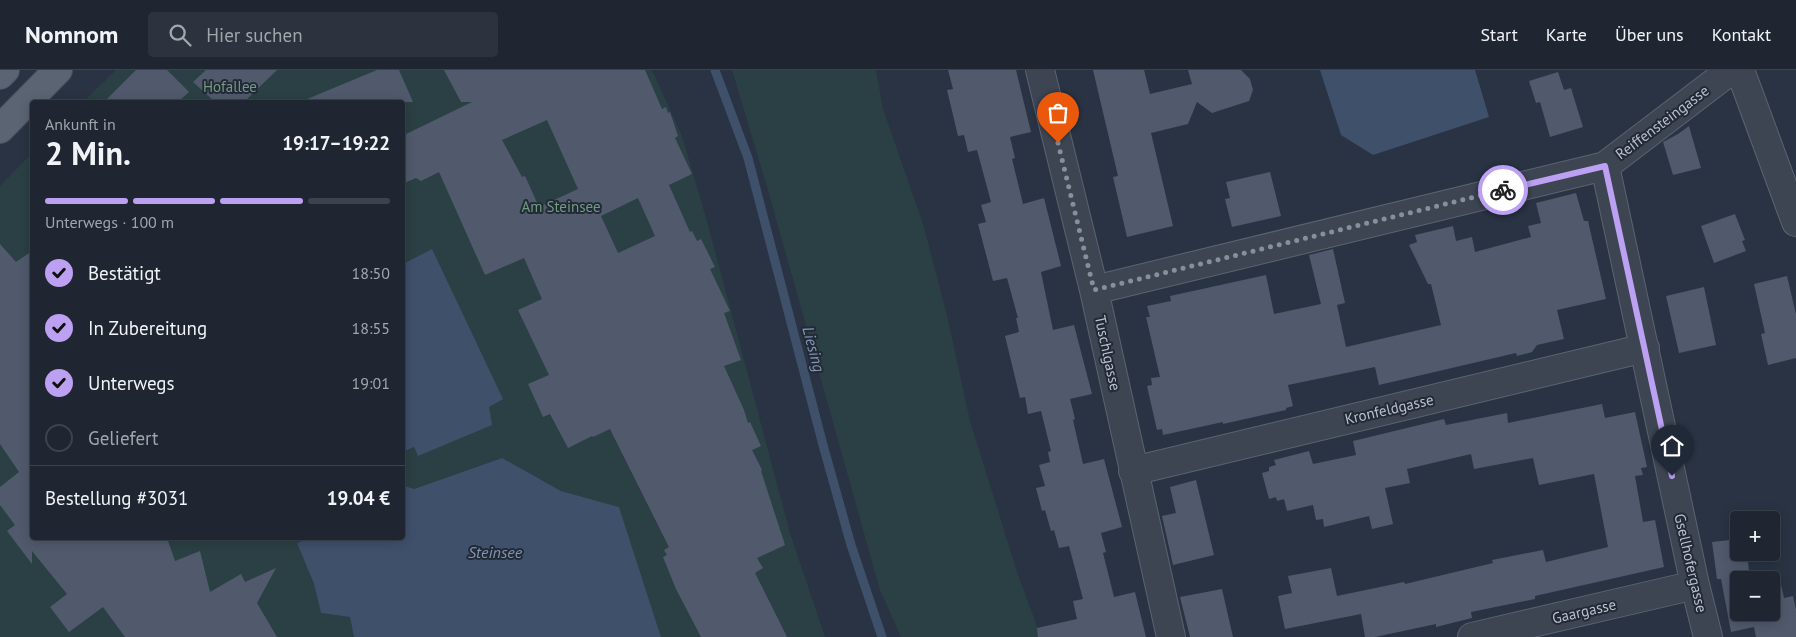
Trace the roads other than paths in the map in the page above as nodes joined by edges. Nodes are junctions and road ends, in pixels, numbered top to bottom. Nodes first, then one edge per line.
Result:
1 (5, 70) edge
2 (58, 70) edge
3 (1040, 70) edge
4 (1731, 70) edge
5 (1740, 70) edge
6 (0, 75) edge
7 (0, 129) edge
8 (1605, 166) junction
9 (1796, 222) edge
10 (1094, 290) junction
11 (1645, 348) junction
12 (1133, 471) junction
13 (1695, 585) junction
14 (1171, 637) edge
15 (1472, 637) edge
16 (1708, 637) edge

1 - 6 main road
2 - 7 main road
3 - 10 street, Tuschlgasse
4 - 8 street, Reiffensteingasse
5 - 9 street
8 - 10 street, Reiffensteingasse
8 - 11 street, Gsellhofergasse
10 - 12 street, Tuschlgasse
11 - 12 street, Kronfeldgasse
11 - 13 street, Gsellhofergasse
12 - 14 street, Tuschlgasse
13 - 15 street, Gaargasse
13 - 16 street, Gsellhofergasse

